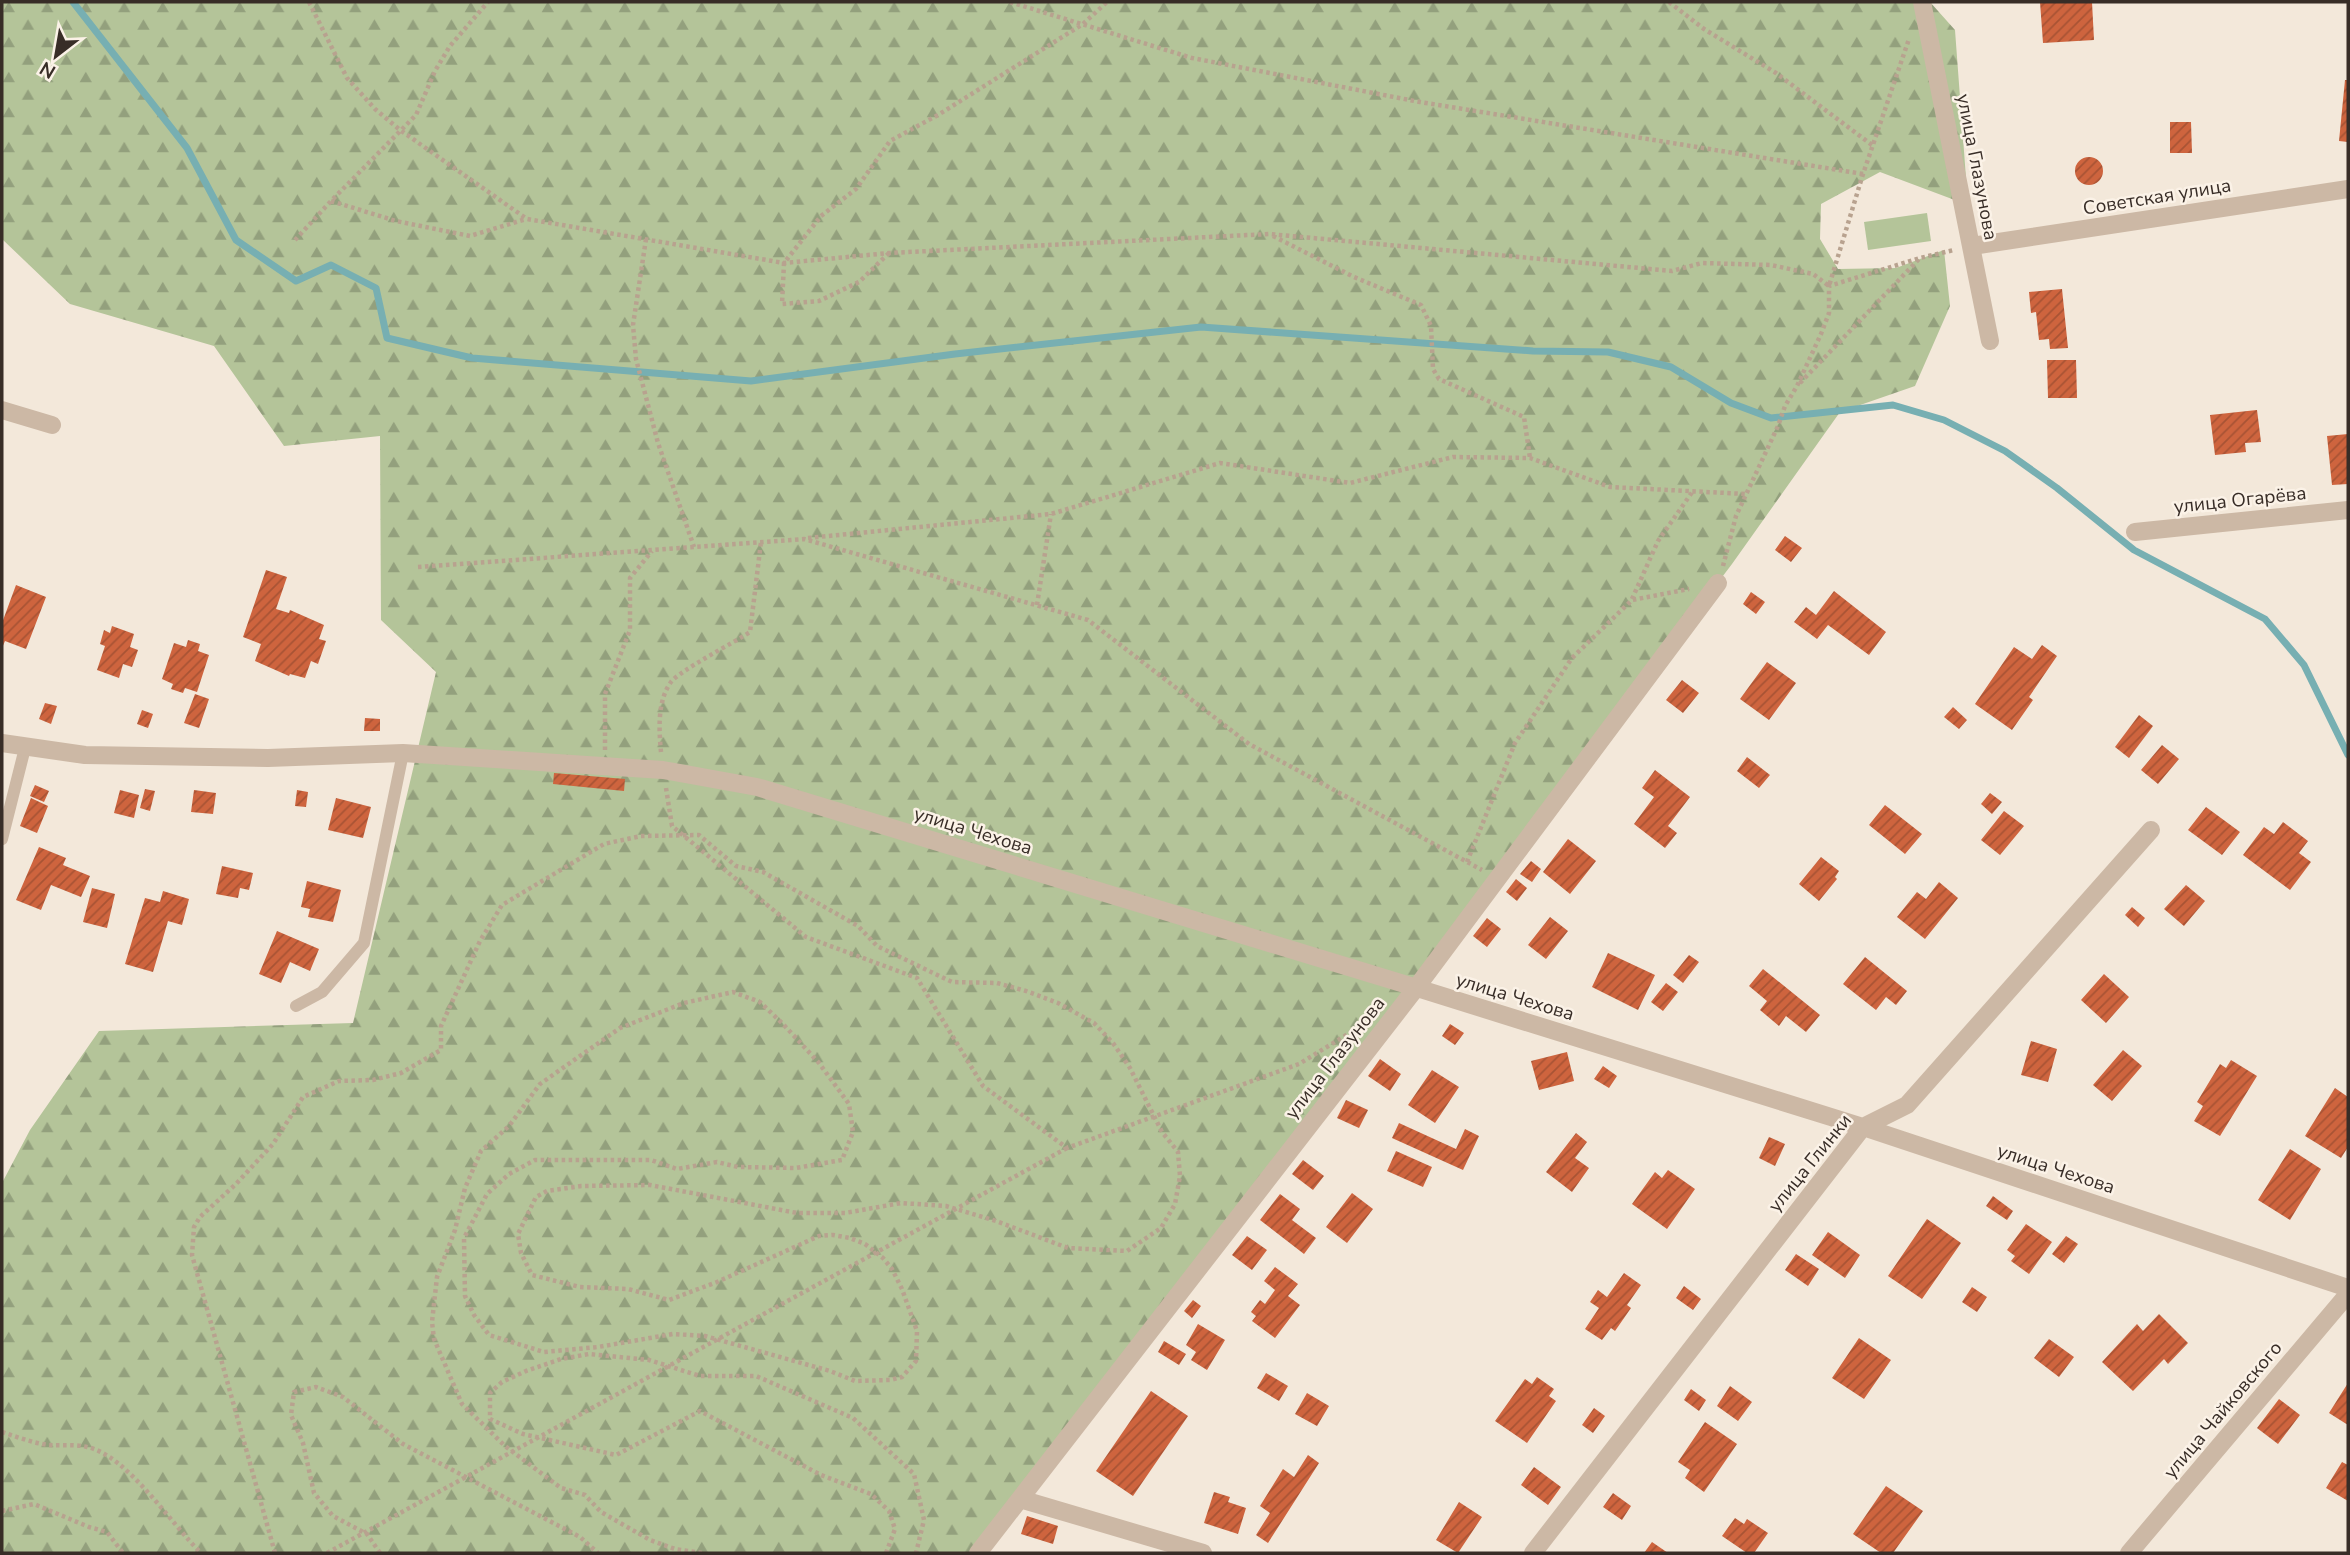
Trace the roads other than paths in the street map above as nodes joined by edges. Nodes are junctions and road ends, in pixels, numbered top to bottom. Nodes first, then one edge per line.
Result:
1 (1922, 2) edge
2 (2348, 189) edge
3 (1972, 246) junction
4 (1990, 341) dead end
5 (2, 410) edge
6 (52, 425) dead end
7 (2348, 510) edge
8 (2135, 532) dead end
9 (1718, 583) road end
10 (2, 743) edge
11 (25, 748) junction
12 (403, 753) junction
13 (2151, 830) dead end
14 (2, 839) edge
15 (1416, 988) junction
16 (296, 1006) dead end
17 (1863, 1127) junction
18 (2348, 1288) edge
19 (2348, 1294) edge
20 (1020, 1499) junction
21 (978, 1553) edge
22 (1203, 1553) edge
23 (1534, 1553) edge
24 (2129, 1553) edge

1 - 3 street, улица Глазунова
2 - 3 street, Советская улица
3 - 4 street, улица Глазунова
5 - 6 street
7 - 8 street, улица Огарёва
9 - 15 street, улица Глазунова
10 - 11 street, улица Чехова
11 - 12 street, улица Чехова
11 - 14 lane
12 - 15 street, улица Чехова
12 - 16 lane
13 - 17 street, улица Глинки
15 - 17 street, улица Чехова
15 - 20 street, улица Глазунова
17 - 18 street, улица Чехова
17 - 23 street, улица Глинки
19 - 24 street, улица Чайковского
20 - 21 street, улица Глазунова
20 - 22 street

